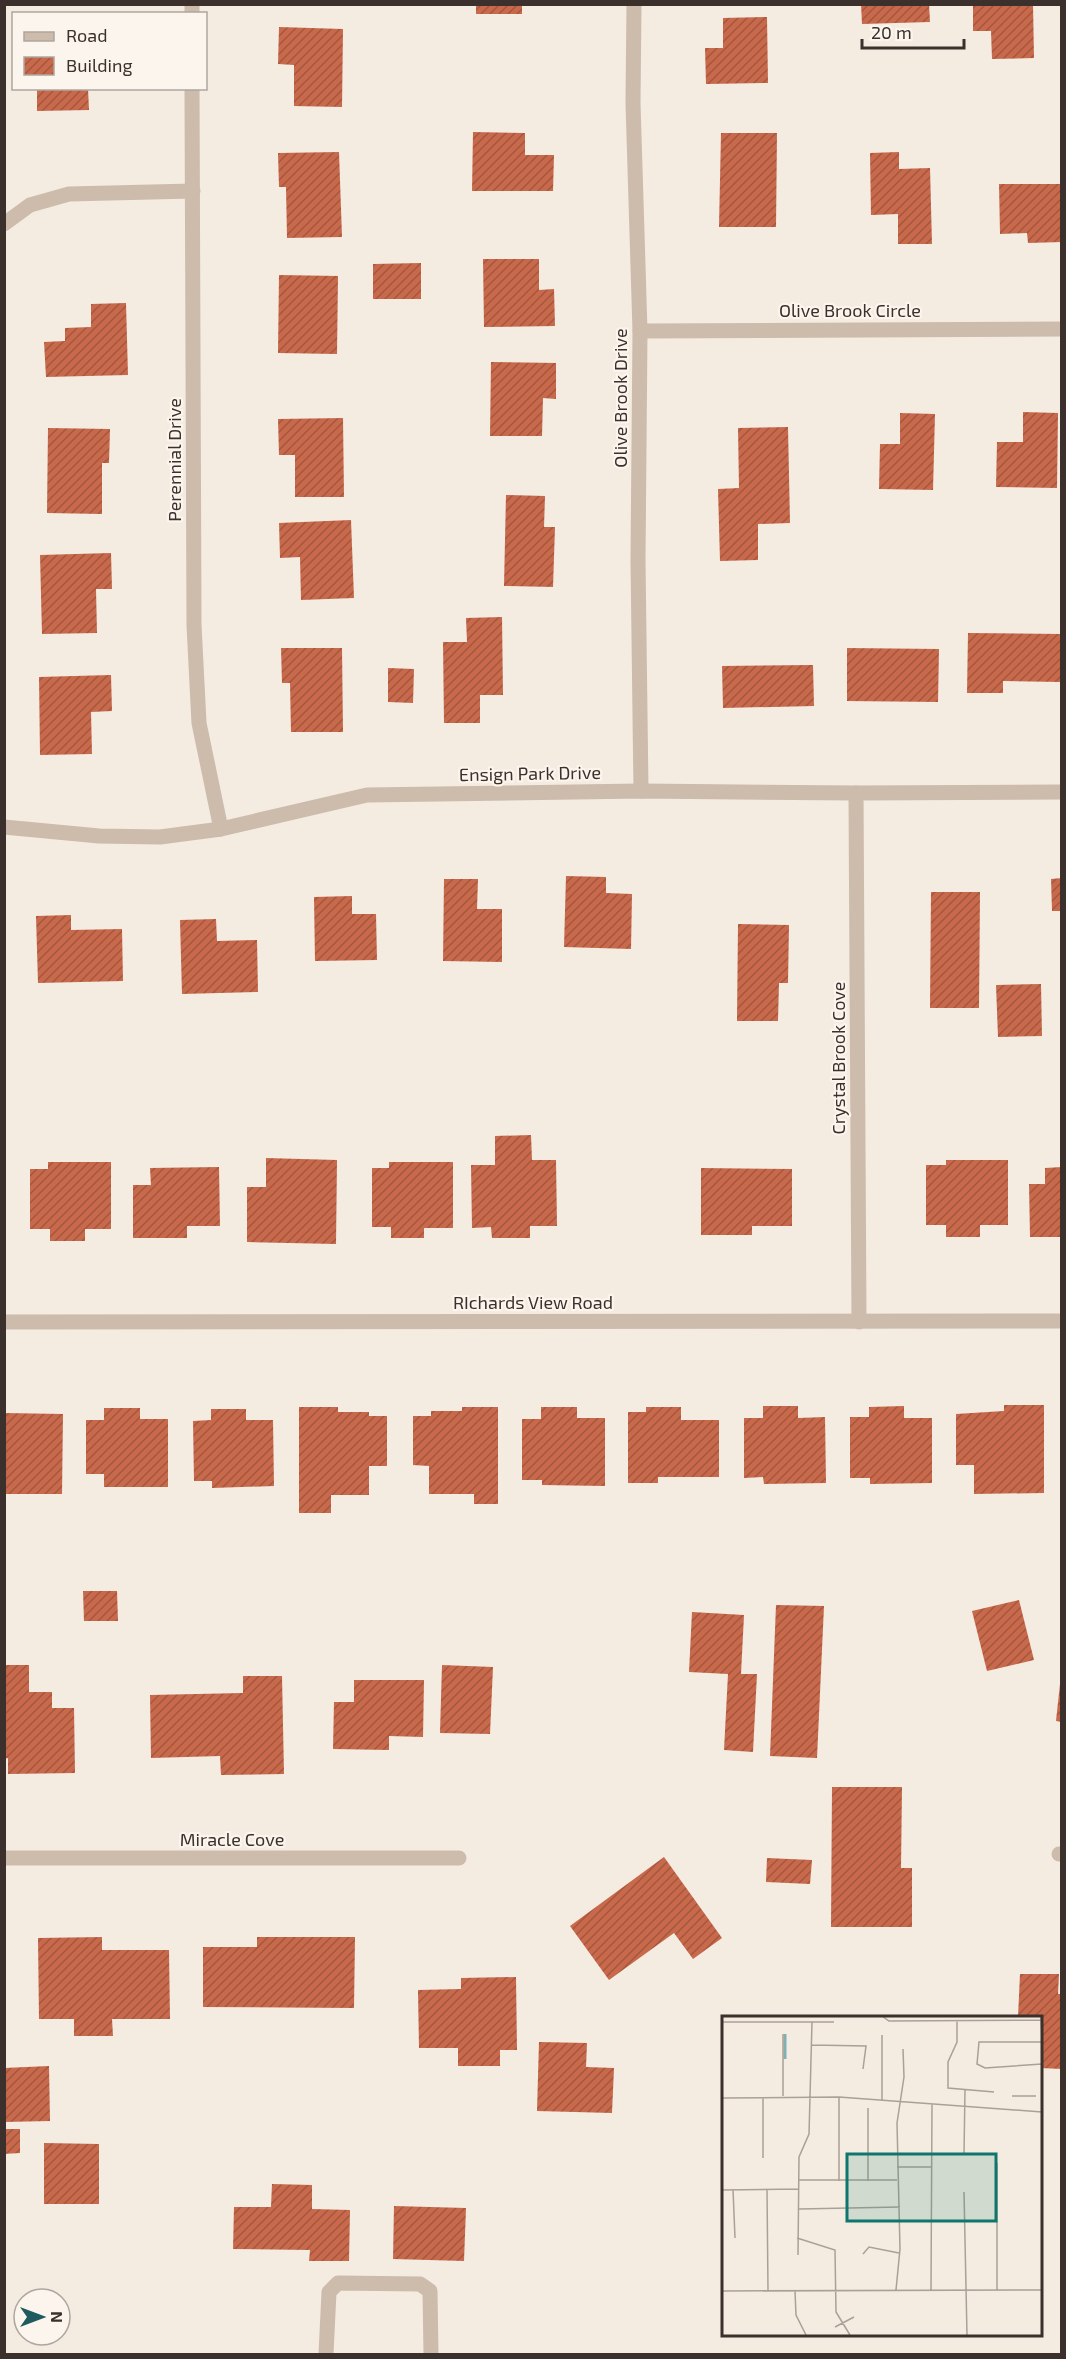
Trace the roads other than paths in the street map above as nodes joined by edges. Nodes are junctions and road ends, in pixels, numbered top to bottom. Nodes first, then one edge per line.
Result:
1 (634, 4) edge
2 (192, 90) edge
3 (193, 191) junction
4 (4, 224) edge
5 (1062, 329) edge
6 (640, 331) junction
7 (641, 791) junction
8 (1062, 792) edge
9 (856, 793) junction
10 (4, 826) edge
11 (221, 829) junction
12 (1062, 1321) edge
13 (4, 1322) edge
14 (859, 1322) junction
15 (4, 1858) edge
16 (459, 1858) dead end
17 (326, 2355) edge
18 (431, 2355) edge

1 - 6 street, Olive Brook Drive
2 - 3 street, Perennial Drive
3 - 4 street
3 - 11 street, Perennial Drive
5 - 6 street, Olive Brook Circle
6 - 7 street, Olive Brook Drive
7 - 9 street, Ensign Park Drive
7 - 11 street, Ensign Park Drive
8 - 9 street, Ensign Park Drive
9 - 14 street, Crystal Brook Cove
10 - 11 street, Ensign Park Drive
12 - 14 street, RIchards View Road
13 - 14 street, RIchards View Road
15 - 16 street, Miracle Cove
17 - 18 street

